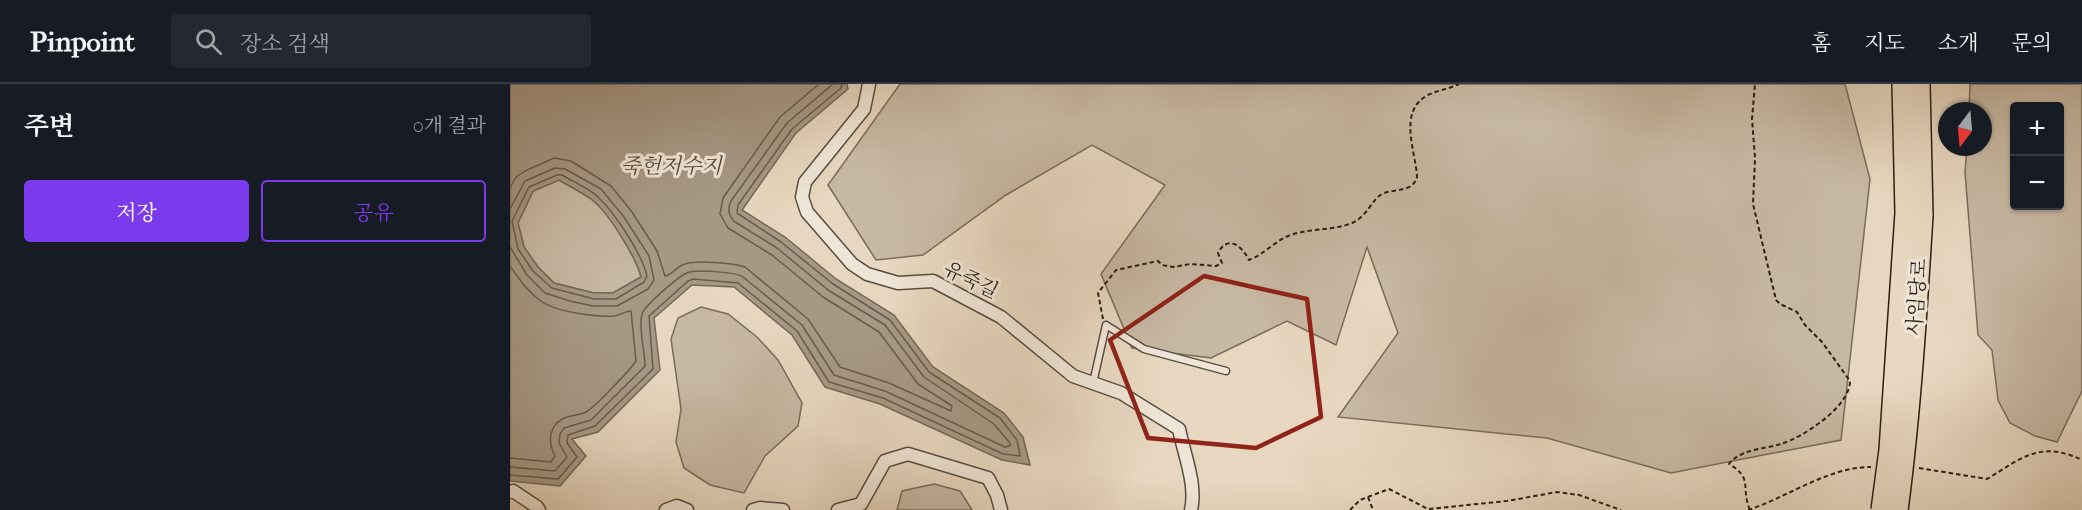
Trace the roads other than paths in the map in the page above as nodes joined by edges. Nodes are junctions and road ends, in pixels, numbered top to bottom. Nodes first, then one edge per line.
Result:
1 (869, 84) edge
2 (1903, 84) edge
3 (1919, 84) edge
4 (1914, 214) junction
5 (1226, 371) dead end
6 (1093, 383) junction
7 (510, 492) edge
8 (539, 510) edge
9 (666, 510) edge
10 (687, 510) edge
11 (753, 510) edge
12 (783, 510) edge
13 (838, 510) edge
14 (1000, 510) edge
15 (1191, 510) edge
16 (1882, 510) edge
17 (1897, 510) edge

1 - 6 street, 유죽길
2 - 4 highway, 사임당로
3 - 4 highway, 사임당로
4 - 16 highway, 사임당로, bridge
4 - 17 highway, 사임당로, bridge
5 - 6 lane
6 - 15 street, 유죽길
7 - 8 street
9 - 10 street
11 - 12 street
13 - 14 street

